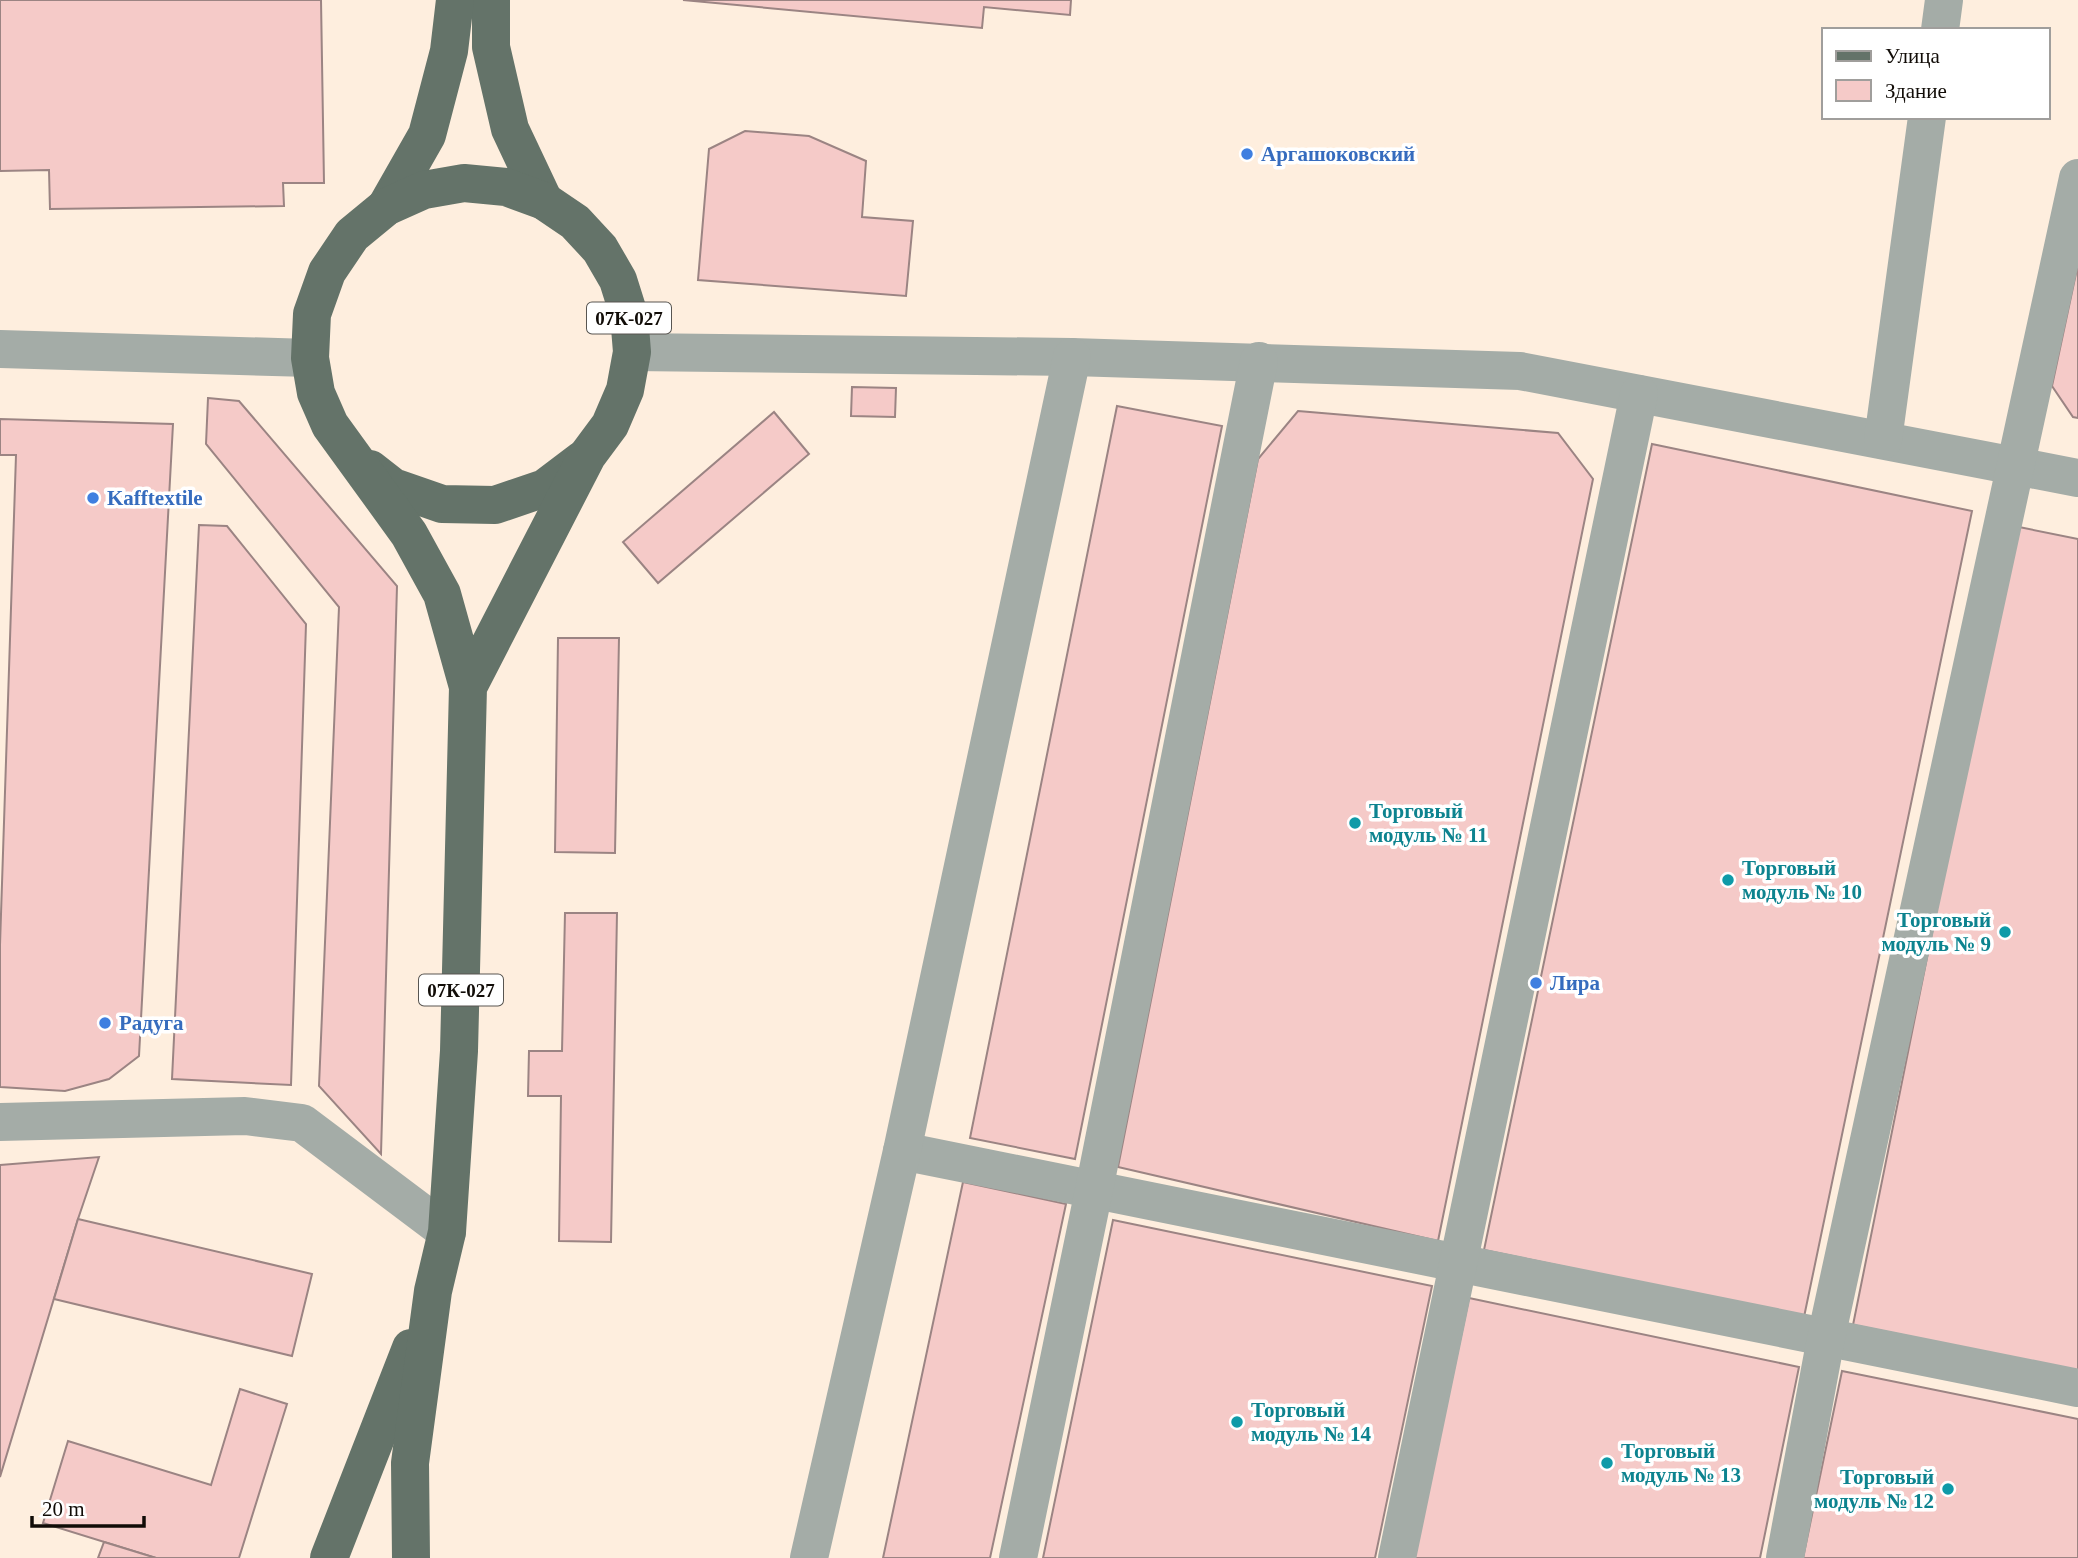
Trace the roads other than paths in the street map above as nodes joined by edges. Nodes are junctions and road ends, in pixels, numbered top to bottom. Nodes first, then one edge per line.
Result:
1 (455, 0) edge
2 (491, 0) edge
3 (1944, 0) edge
4 (1940, 28) edge
5 (1927, 119) edge
6 (2078, 178) edge
7 (544, 201) junction
8 (386, 207) junction
9 (0, 349) edge
10 (632, 352) junction
11 (1072, 356) junction
12 (310, 358) junction
13 (1259, 361) junction
14 (1639, 394) junction
15 (1883, 440) junction
16 (352, 454) junction
17 (587, 456) junction
18 (2016, 466) junction
19 (2078, 478) edge
20 (468, 687) junction
21 (0, 1122) edge
22 (902, 1152) junction
23 (1094, 1190) junction
24 (447, 1232) junction
25 (1457, 1262) junction
26 (433, 1291) junction
27 (1826, 1338) junction
28 (2078, 1388) edge
29 (329, 1558) edge
30 (411, 1558) edge
31 (809, 1558) edge
32 (1017, 1558) edge
33 (1397, 1558) edge
34 (1785, 1558) edge

1 - 8 main road, 07К-027
2 - 7 main road
3 - 4 lane
5 - 15 lane
6 - 18 lane
7 - 8 main road
7 - 10 main road, 07К-027
8 - 12 main road, 07К-027
9 - 12 lane
10 - 11 lane
10 - 17 main road, 07К-027
11 - 13 lane
11 - 22 lane
12 - 16 main road, 07К-027
13 - 14 lane
13 - 23 lane
14 - 15 lane
14 - 25 lane
15 - 18 lane
16 - 17 main road
16 - 20 main road, 07К-027
17 - 20 main road, 07К-027
18 - 19 lane
18 - 27 lane
20 - 24 main road, 07К-027
21 - 24 lane
22 - 23 lane
22 - 31 lane
23 - 25 lane
23 - 32 lane
24 - 26 main road, 07К-027
25 - 27 lane
25 - 33 lane
26 - 29 main road, 07К-027
26 - 30 main road, 07К-027
27 - 28 lane
27 - 34 lane

